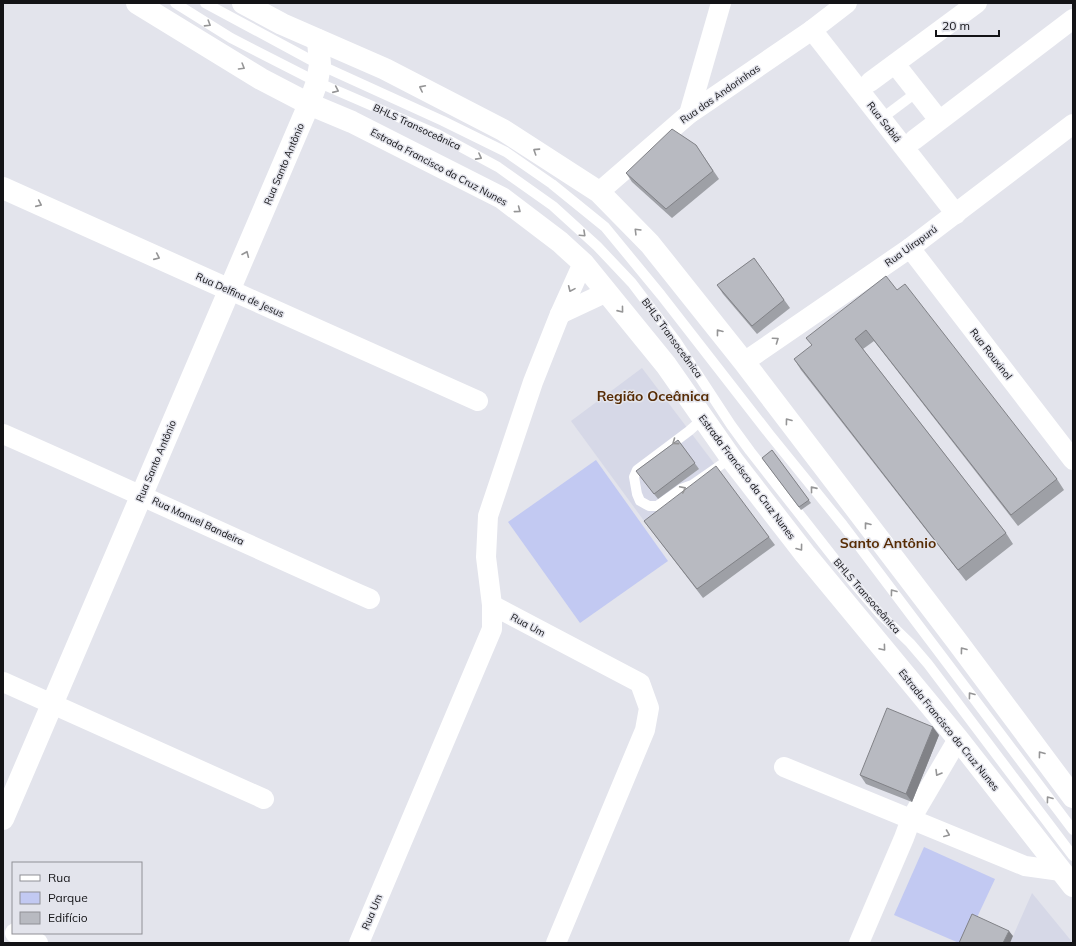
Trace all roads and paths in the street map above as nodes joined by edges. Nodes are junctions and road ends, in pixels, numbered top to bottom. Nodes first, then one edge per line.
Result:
1 (138, 3) edge
2 (176, 3) edge
3 (205, 3) edge
4 (243, 3) edge
5 (721, 3) edge
6 (847, 3) edge
7 (977, 3) edge
8 (1073, 19) edge
9 (812, 30) junction
10 (318, 40) junction
11 (895, 64) junction
12 (318, 73) junction
13 (870, 82) dead end
14 (918, 92) junction
15 (309, 104) junction
16 (690, 114) junction
17 (881, 119) junction
18 (940, 120) junction
19 (1073, 124) edge
20 (914, 140) dead end
21 (3, 188) edge
22 (599, 192) junction
23 (956, 214) junction
24 (910, 248) junction
25 (582, 263) junction
26 (230, 290) junction
27 (607, 292) junction
28 (560, 314) junction
29 (744, 362) junction
30 (478, 400) dead end
31 (700, 414) junction
32 (3, 434) edge
33 (1073, 460) edge
34 (736, 465) junction
35 (142, 496) junction
36 (370, 599) dead end
37 (492, 605) junction
38 (3, 682) edge
39 (52, 704) junction
40 (958, 739) junction
41 (784, 767) dead end
42 (1073, 797) edge
43 (264, 799) dead end
44 (3, 819) edge
45 (911, 819) junction
46 (1073, 830) edge
47 (1069, 871) edge
48 (16, 934) edge
49 (38, 943) edge
50 (359, 943) edge
51 (556, 943) edge
52 (859, 943) edge

1 -> 15 main road, Estrada Francisco da Cruz Nunes
2 -> 12 lane, BHLS Transoceânica
3 - 12 lane, BHLS Transoceânica
4 - 10 main road
5 - 16 street
6 - 9 street, Rua das Andorinhas
7 - 11 street
8 - 18 street
9 - 16 street, Rua das Andorinhas
9 - 17 street, Rua Sabiá
10 - 12 main road
22 -> 10 main road
11 - 13 street
11 - 14 street
12 - 15 main road, Rua Santo Antônio
46 -> 12 lane, BHLS Transoceânica
12 -> 47 lane, BHLS Transoceânica
14 - 17 lane
14 - 18 street
15 -> 25 main road, Estrada Francisco da Cruz Nunes
26 -> 15 main road, Rua Santo Antônio
16 - 22 street, Rua das Andorinhas
17 - 23 street, Rua Sabiá
18 - 20 street
19 - 23 street, Rua Uirapurú
21 -> 26 main road, Rua Delfina de Jesus
29 -> 22 main road
23 - 24 street, Rua Uirapurú
29 -> 24 street, Rua Uirapurú
24 - 33 street, Rua Rouxinol
25 - 27 main road, Estrada Francisco da Cruz Nunes
25 -> 28 street
26 - 30 street, Rua Delfina de Jesus
26 - 35 main road, Rua Santo Antônio
27 - 28 street
27 -> 31 main road, Estrada Francisco da Cruz Nunes
28 - 37 street
42 -> 29 main road
31 - 34 main road, Estrada Francisco da Cruz Nunes
31 -> 34 lane
32 - 35 street, Rua Manuel Bandeira
34 -> 40 main road, Estrada Francisco da Cruz Nunes
35 - 36 street, Rua Manuel Bandeira
35 - 39 main road, Rua Santo Antônio
37 - 50 street, Rua Um
37 - 51 street, Rua Um
38 - 39 street
39 - 43 street
39 - 44 main road, Rua Santo Antônio
40 -> 45 street
40 - 47 main road, Estrada Francisco da Cruz Nunes
41 - 45 street
45 -> 47 street
45 - 52 street
48 - 49 street

